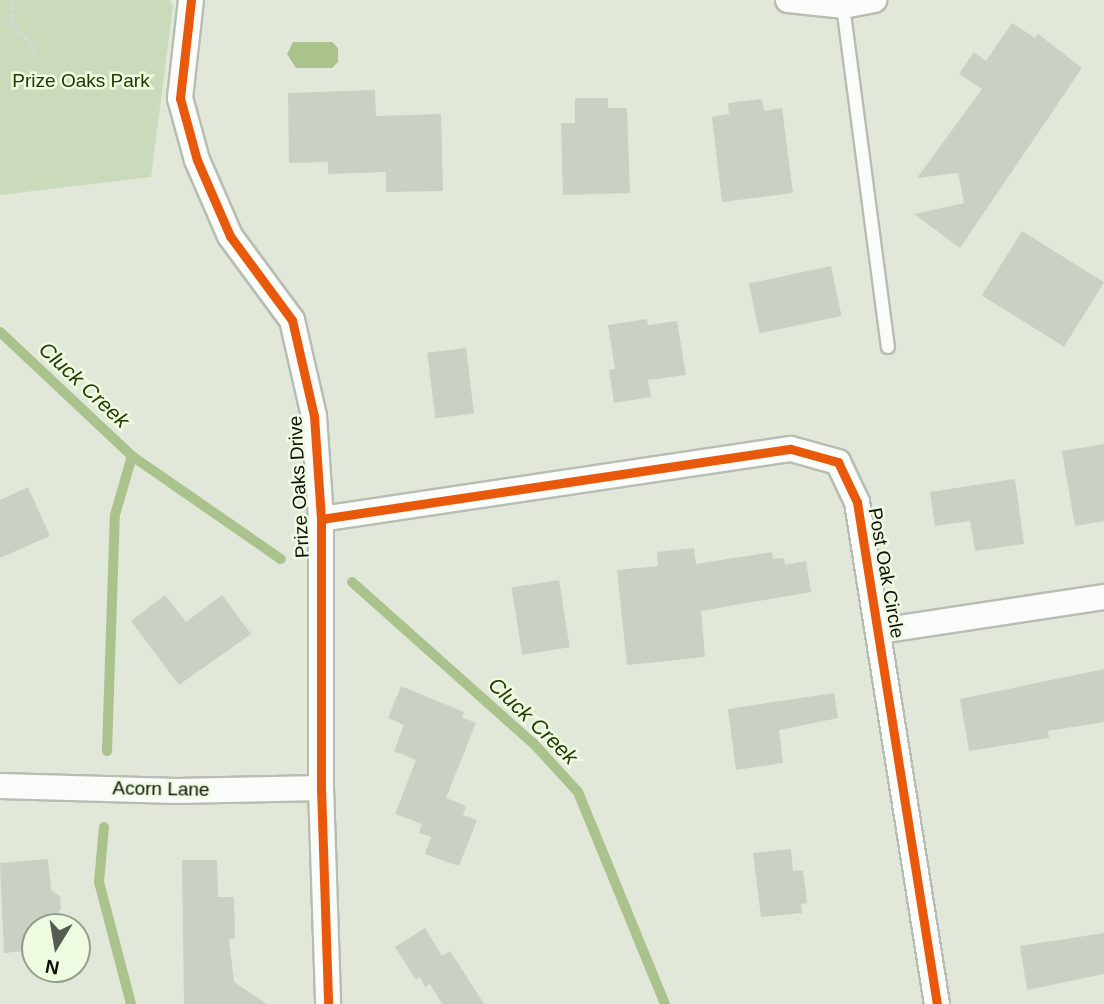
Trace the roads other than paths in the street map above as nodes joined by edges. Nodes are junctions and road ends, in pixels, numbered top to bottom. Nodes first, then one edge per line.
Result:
1 (191, 0) edge
2 (788, 0) edge
3 (874, 0) edge
4 (843, 6) junction
5 (888, 347) dead end
6 (321, 519) junction
7 (1104, 597) edge
8 (879, 631) junction
9 (0, 786) edge
10 (321, 788) junction
11 (328, 1004) edge
12 (937, 1004) edge

1 - 6 street, Prize Oaks Drive
2 - 4 street
3 - 4 street
4 - 5 lane
6 - 8 street, Post Oak Circle
6 - 10 street, Prize Oaks Drive
7 - 8 street
8 - 12 street, Post Oak Circle
9 - 10 street, Acorn Lane
10 - 11 street, Prize Oaks Drive

